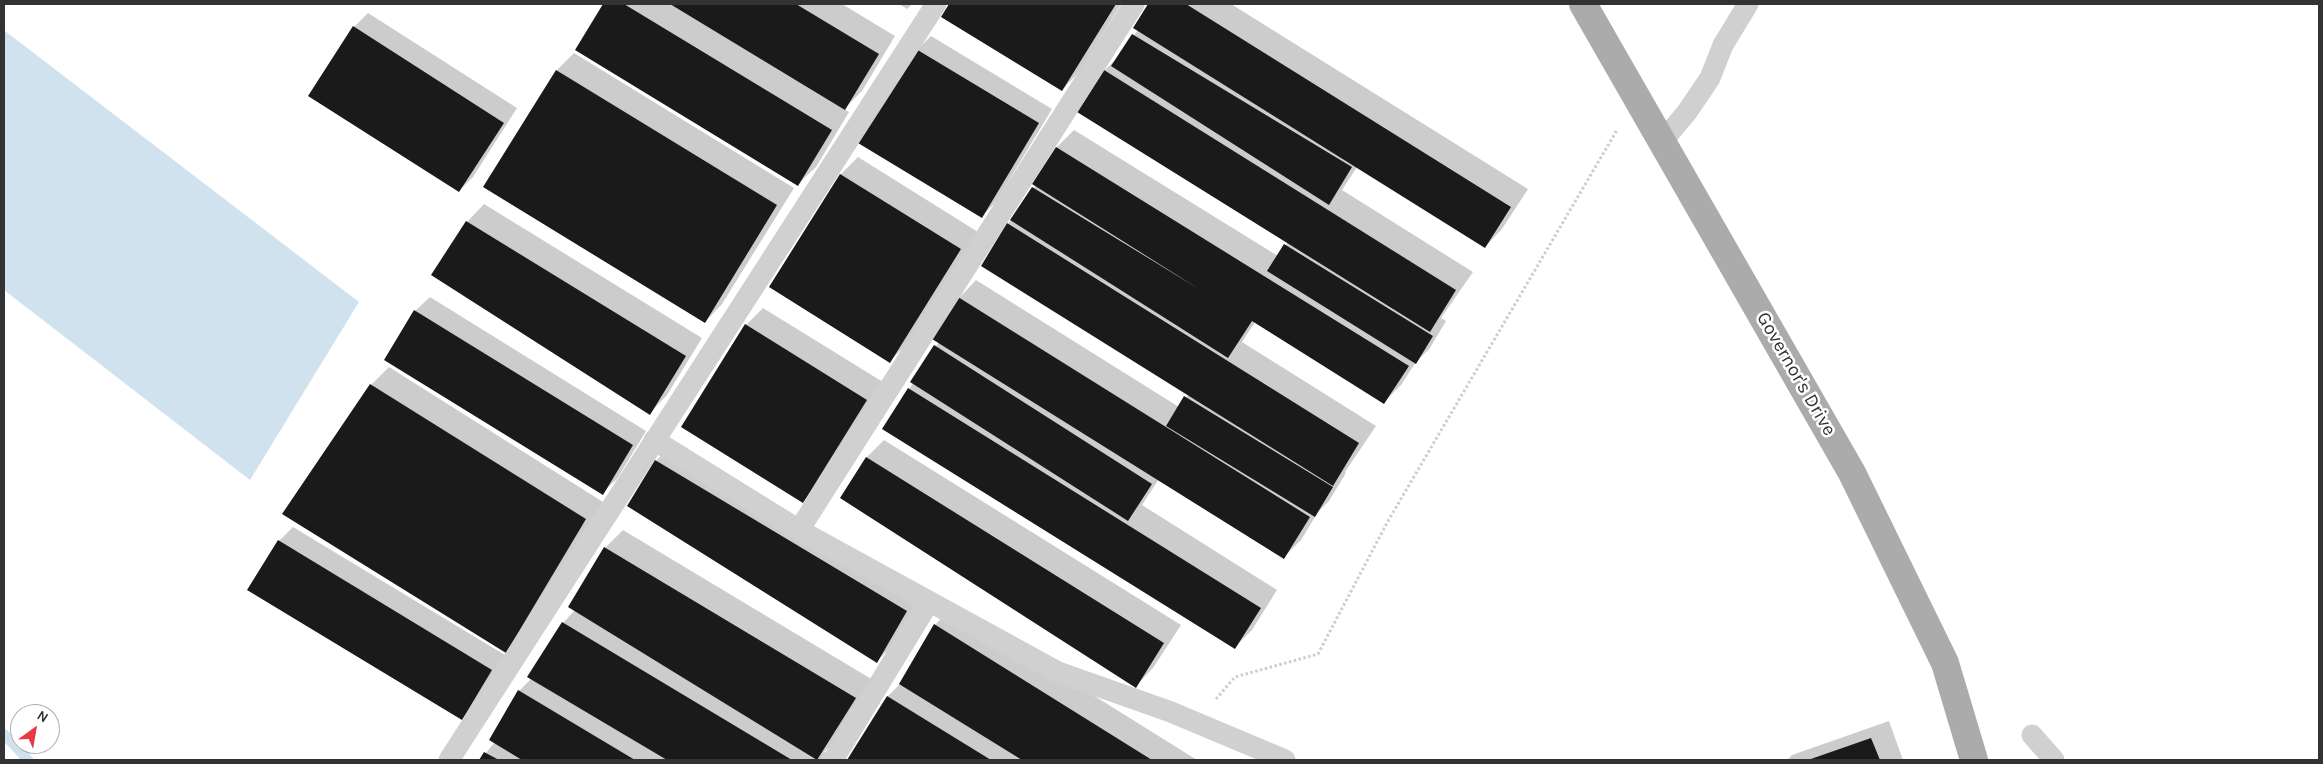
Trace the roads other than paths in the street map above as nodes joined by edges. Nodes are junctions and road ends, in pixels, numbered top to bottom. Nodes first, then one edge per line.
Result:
1 (936, 4) edge
2 (1134, 4) edge
3 (1583, 4) edge
4 (1748, 4) edge
5 (1662, 142) junction
6 (654, 440) junction
7 (799, 530) junction
8 (930, 602) junction
9 (2032, 736) dead end
10 (449, 760) edge
11 (834, 760) edge
12 (1285, 760) edge
13 (1974, 760) edge
14 (2054, 760) edge

1 - 6 lane
2 - 7 lane
3 - 5 main road, Governor's Drive
4 - 5 lane
5 - 13 main road, Governor's Drive
6 - 7 lane
6 - 10 lane
7 - 8 lane
8 - 11 lane
8 - 12 lane
9 - 14 lane

